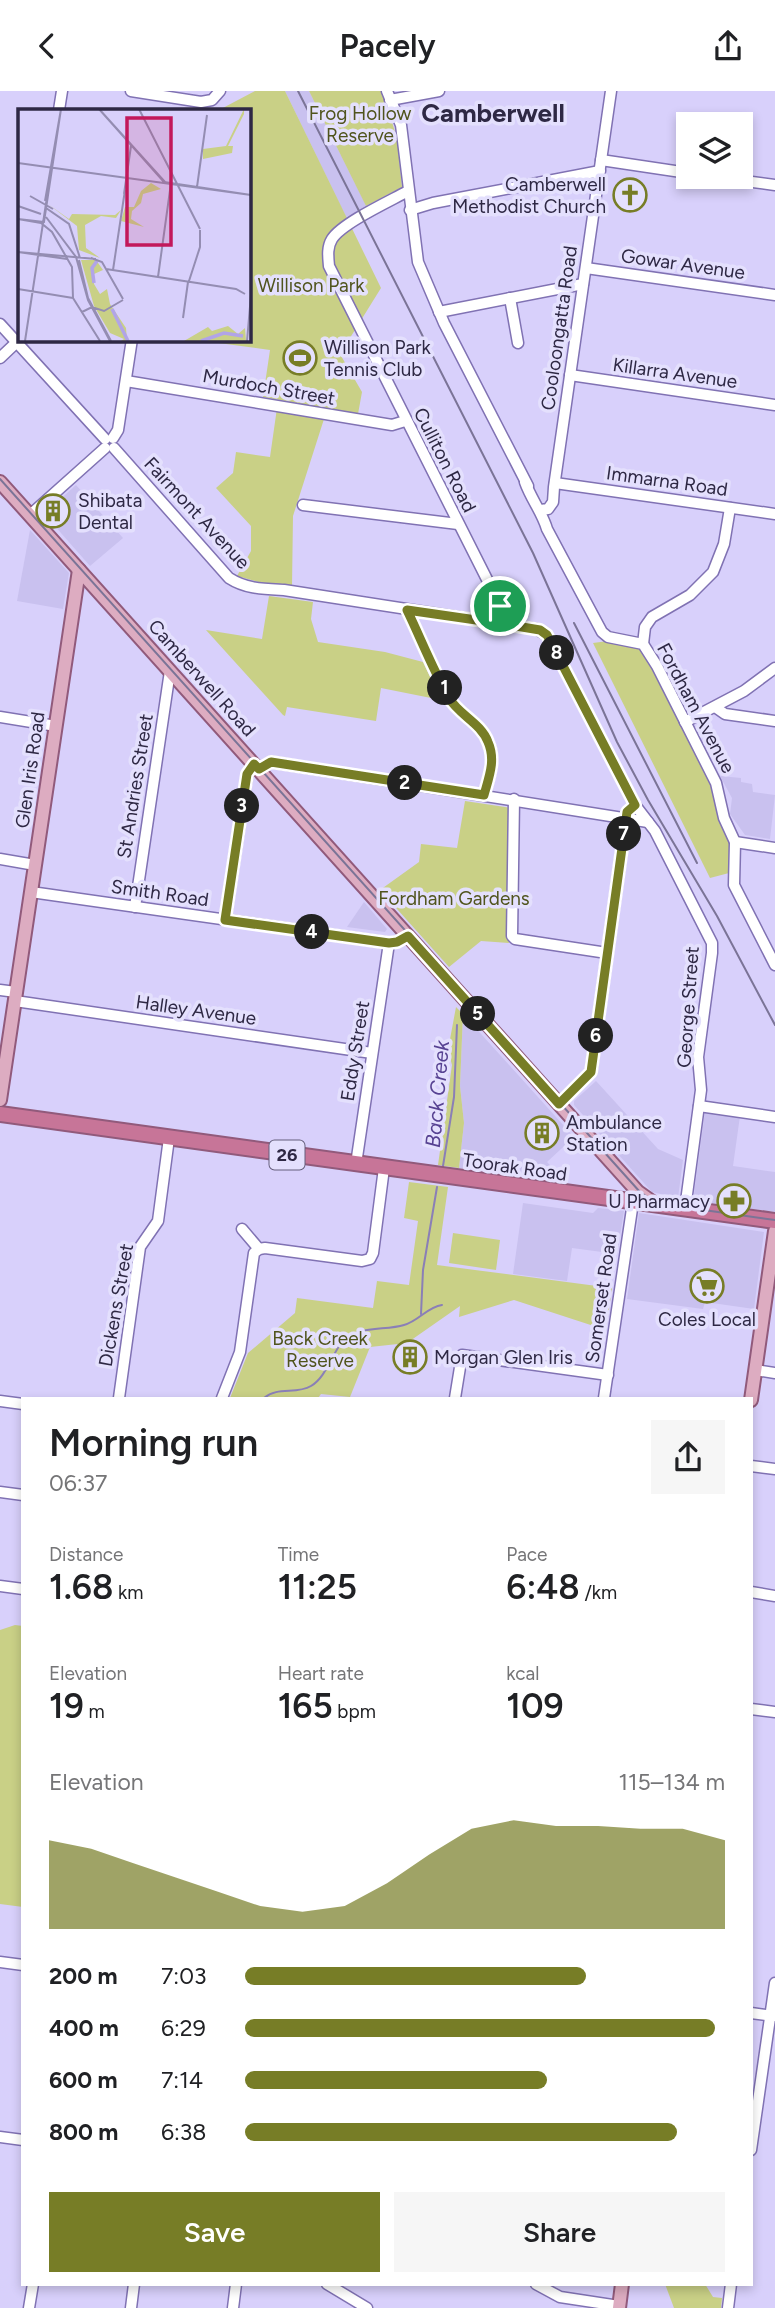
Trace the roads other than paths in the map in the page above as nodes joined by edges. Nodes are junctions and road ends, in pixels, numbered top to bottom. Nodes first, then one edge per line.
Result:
1 (62, 91) edge
2 (131, 91) edge
3 (220, 91) edge
4 (439, 91) edge
5 (611, 91) edge
6 (388, 96) edge
7 (169, 97) junction
8 (59, 109) edge
9 (167, 109) edge
10 (600, 166) junction
11 (676, 172) edge
12 (753, 182) edge
13 (775, 185) edge
14 (409, 201) junction
15 (586, 268) junction
16 (583, 284) junction
17 (775, 295) edge
18 (510, 298) junction
19 (439, 311) junction
20 (0, 324) edge
21 (18, 341) edge
22 (132, 341) edge
23 (518, 343) dead end
24 (0, 358) edge
25 (570, 375) junction
26 (126, 381) junction
27 (775, 405) edge
28 (405, 421) junction
29 (109, 443) junction
30 (0, 482) edge
31 (554, 485) junction
32 (303, 505) dead end
33 (543, 508) junction
34 (730, 508) junction
35 (775, 514) edge
36 (30, 515) junction
37 (458, 524) junction
38 (79, 570) junction
39 (407, 610) junction
40 (507, 624) junction
41 (643, 645) junction
42 (775, 668) edge
43 (170, 671) junction
44 (715, 707) junction
45 (0, 717) edge
46 (775, 721) edge
47 (685, 722) junction
48 (56, 726) junction
49 (256, 767) junction
50 (484, 795) junction
51 (514, 799) junction
52 (629, 812) junction
53 (648, 822) junction
54 (735, 842) junction
55 (775, 848) edge
56 (0, 859) edge
57 (35, 865) junction
58 (31, 892) junction
59 (135, 907) junction
60 (225, 920) junction
61 (408, 936) junction
62 (389, 943) junction
63 (607, 953) junction
64 (775, 964) edge
65 (0, 990) edge
66 (15, 997) junction
67 (372, 1053) junction
68 (0, 1100) edge
69 (559, 1104) junction
70 (699, 1106) junction
71 (0, 1114) edge
72 (775, 1117) edge
73 (169, 1138) junction
74 (356, 1164) junction
75 (384, 1168) junction
76 (628, 1181) junction
77 (616, 1200) junction
78 (633, 1202) junction
79 (661, 1206) junction
80 (685, 1209) junction
81 (775, 1221) edge
82 (242, 1229) dead end
83 (775, 1231) edge
84 (259, 1249) junction
85 (755, 1370) junction
86 (775, 1373) edge
87 (608, 1375) junction
88 (119, 1397) edge
89 (222, 1397) edge
90 (456, 1397) edge
91 (604, 1397) edge
92 (751, 1397) edge
93 (0, 1401) edge
94 (21, 1404) edge
95 (753, 1466) edge
96 (775, 1469) edge
97 (0, 1492) edge
98 (21, 1495) edge
99 (0, 1586) edge
100 (21, 1589) edge
101 (753, 1592) edge
102 (775, 1595) edge
103 (753, 1709) edge
104 (775, 1712) edge
105 (0, 1962) edge
106 (21, 1965) edge
107 (775, 1983) edge
108 (753, 2013) edge
109 (773, 2016) edge
110 (0, 2137) edge
111 (753, 2138) edge
112 (21, 2140) edge
113 (33, 2286) edge
114 (134, 2286) edge
115 (236, 2286) edge
116 (330, 2286) edge
117 (540, 2286) edge
118 (622, 2286) edge
119 (731, 2286) edge
120 (619, 2307) edge
121 (29, 2308) edge
122 (131, 2308) edge
123 (233, 2308) edge
124 (367, 2308) edge
125 (728, 2308) edge

1 - 8 street
2 - 7 street
3 - 7 street
4 - 6 street
5 - 10 street, Cooloongatta Road
6 - 14 street, Fordham Avenue
7 - 9 street
10 - 11 street
10 - 14 street
10 - 15 street, Cooloongatta Road
12 - 13 street
14 - 19 street, Fordham Avenue
14 - 28 street, Culliton Road
15 - 16 street, Cooloongatta Road
15 - 17 street, Gowar Avenue
16 - 18 street
16 - 25 street, Cooloongatta Road
18 - 19 street
18 - 23 street
19 - 33 street, Fordham Avenue
20 - 21 street, Fairmont Avenue
21 - 24 street
21 - 29 street, Fairmont Avenue
22 - 26 street
25 - 27 street, Killarra Avenue
25 - 31 street, Cooloongatta Road
26 - 28 street, Murdoch Street
26 - 29 street
28 - 37 street, Culliton Road
29 - 36 street
29 - 39 street, Fairmont Avenue
30 - 36 main road, Camberwell Road
31 - 33 street, Cooloongatta Road
31 - 34 street, Immarna Road
32 - 37 street
33 - 41 street, Fordham Avenue
34 - 35 street, Immarna Road
34 - 41 street
36 - 38 main road, Camberwell Road
37 - 40 street, Culliton Road
38 - 43 main road, Camberwell Road
38 - 48 main road, Glen Iris Road
39 - 40 street, Fairmont Avenue
39 - 50 street
40 - 52 street, Fairmont Avenue
41 - 47 street, Fordham Avenue
42 - 44 street
43 - 49 main road, Camberwell Road
43 - 59 street, St Andries Street
44 - 46 street
44 - 47 street
45 - 48 street
47 - 54 street, Fordham Avenue
48 - 57 main road, Glen Iris Road
49 - 50 street
49 - 60 street
49 - 61 main road, Camberwell Road
50 - 51 street
51 - 52 street
51 - 63 street
52 - 53 street
52 - 53 street, George Street
52 - 63 street
53 - 70 street, George Street
54 - 55 street
54 - 64 street, Fordham Avenue
56 - 57 street
57 - 58 main road, Glen Iris Road
58 - 59 street, Smith Road
58 - 66 main road, Glen Iris Road
59 - 60 street, Smith Road
60 - 62 street, Smith Road
61 - 62 street, Smith Road
61 - 69 main road, Camberwell Road
62 - 67 street, Eddy Street
63 - 69 street
65 - 66 street, Halley Avenue
66 - 67 street, Halley Avenue
66 - 68 main road, Glen Iris Road
67 - 74 street, Eddy Street
69 - 76 main road, Camberwell Road
70 - 72 street
70 - 80 street, George Street
71 - 73 highway, Toorak Road / 26
73 - 74 highway, Toorak Road / 26
73 - 88 street, Dickens Street
74 - 75 highway, Toorak Road / 26
75 - 77 highway, Toorak Road / 26
75 - 84 street
76 - 77 main road
76 - 79 main road, Camberwell Road
77 - 78 highway, Toorak Road / 26
78 - 79 highway, Toorak Road / 26
78 - 87 street, Somerset Road
79 - 80 highway, Toorak Road / 26
80 - 81 highway, Toorak Road / 26
82 - 84 street
83 - 85 main road
84 - 89 street
85 - 86 street
85 - 92 main road
87 - 90 street
87 - 91 street, Somerset Road
93 - 94 street
95 - 96 street
97 - 98 street
99 - 100 street
101 - 102 street
103 - 104 street
105 - 106 street
107 - 109 street
108 - 109 street
109 - 111 street
110 - 112 street
113 - 121 street
114 - 122 street
115 - 123 street
116 - 124 street
117 - 120 street
118 - 120 main road
119 - 125 street

